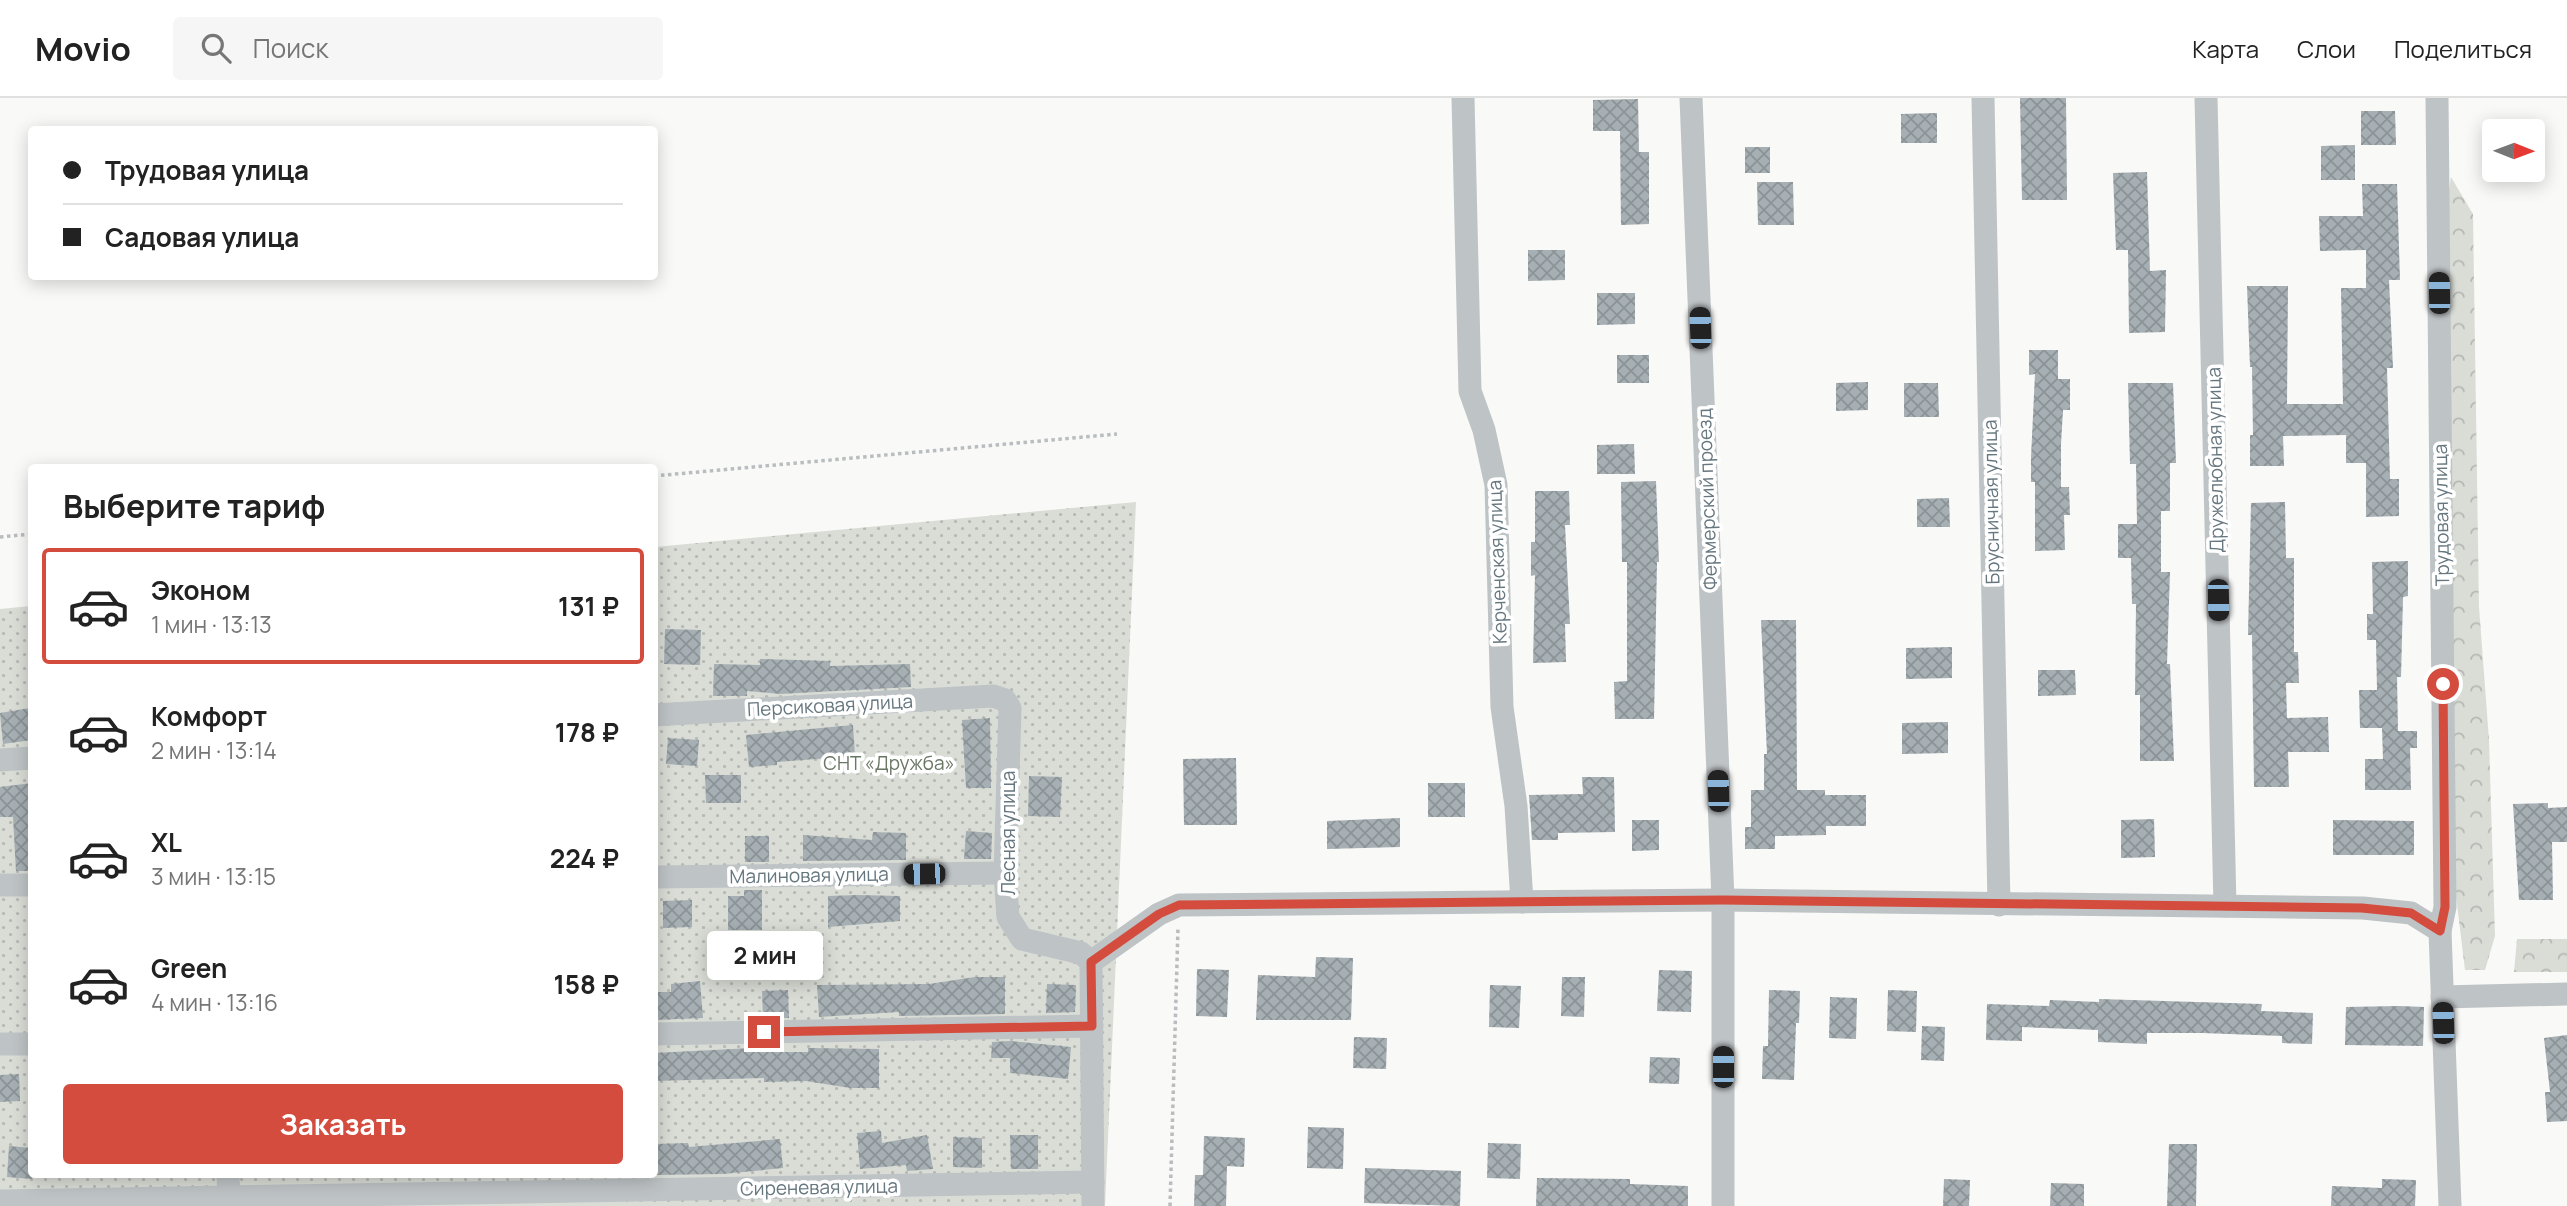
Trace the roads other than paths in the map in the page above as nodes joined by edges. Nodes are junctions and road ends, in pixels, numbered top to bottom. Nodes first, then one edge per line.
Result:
1 (1463, 98) edge
2 (1690, 98) edge
3 (1983, 98) edge
4 (2206, 98) edge
5 (2437, 98) edge
6 (1005, 700) joint
7 (658, 715) edge
8 (28, 758) edge
9 (0, 760) edge
10 (1005, 873) junction
11 (658, 877) edge
12 (0, 885) edge
13 (28, 885) edge
14 (1723, 900) junction
15 (1522, 902) junction
16 (1998, 905) junction
17 (2225, 906) junction
18 (2440, 931) junction
19 (1091, 962) junction
20 (2567, 995) edge
21 (2442, 997) junction
22 (1092, 1026) junction
23 (658, 1034) edge
24 (0, 1044) edge
25 (28, 1044) edge
26 (228, 1178) edge
27 (1093, 1182) junction
28 (0, 1201) edge
29 (229, 1202) edge
30 (1093, 1206) edge
31 (1723, 1206) edge
32 (2450, 1206) edge

1 - 15 street, Керченская улица
2 - 14 street, Фермерский проезд
3 - 16 street, Брусничная улица
4 - 17 street, Дружелюбная улица
5 - 18 street, Трудовая улица
6 - 7 street, Персиковая улица
6 - 10 street, Лесная улица
8 - 9 street
10 - 11 street, Малиновая улица
10 - 19 street, Лесная улица
12 - 13 street
14 - 15 street
14 - 16 street
14 - 31 street, Фермерский проезд
15 - 19 street
16 - 17 street
17 - 18 street
18 - 21 street, Трудовая улица
19 - 22 street
20 - 21 street
21 - 32 street
22 - 23 street
22 - 27 street
24 - 25 street
26 - 29 street
27 - 29 street, Сиреневая улица
27 - 30 street
28 - 29 street, Сиреневая улица

